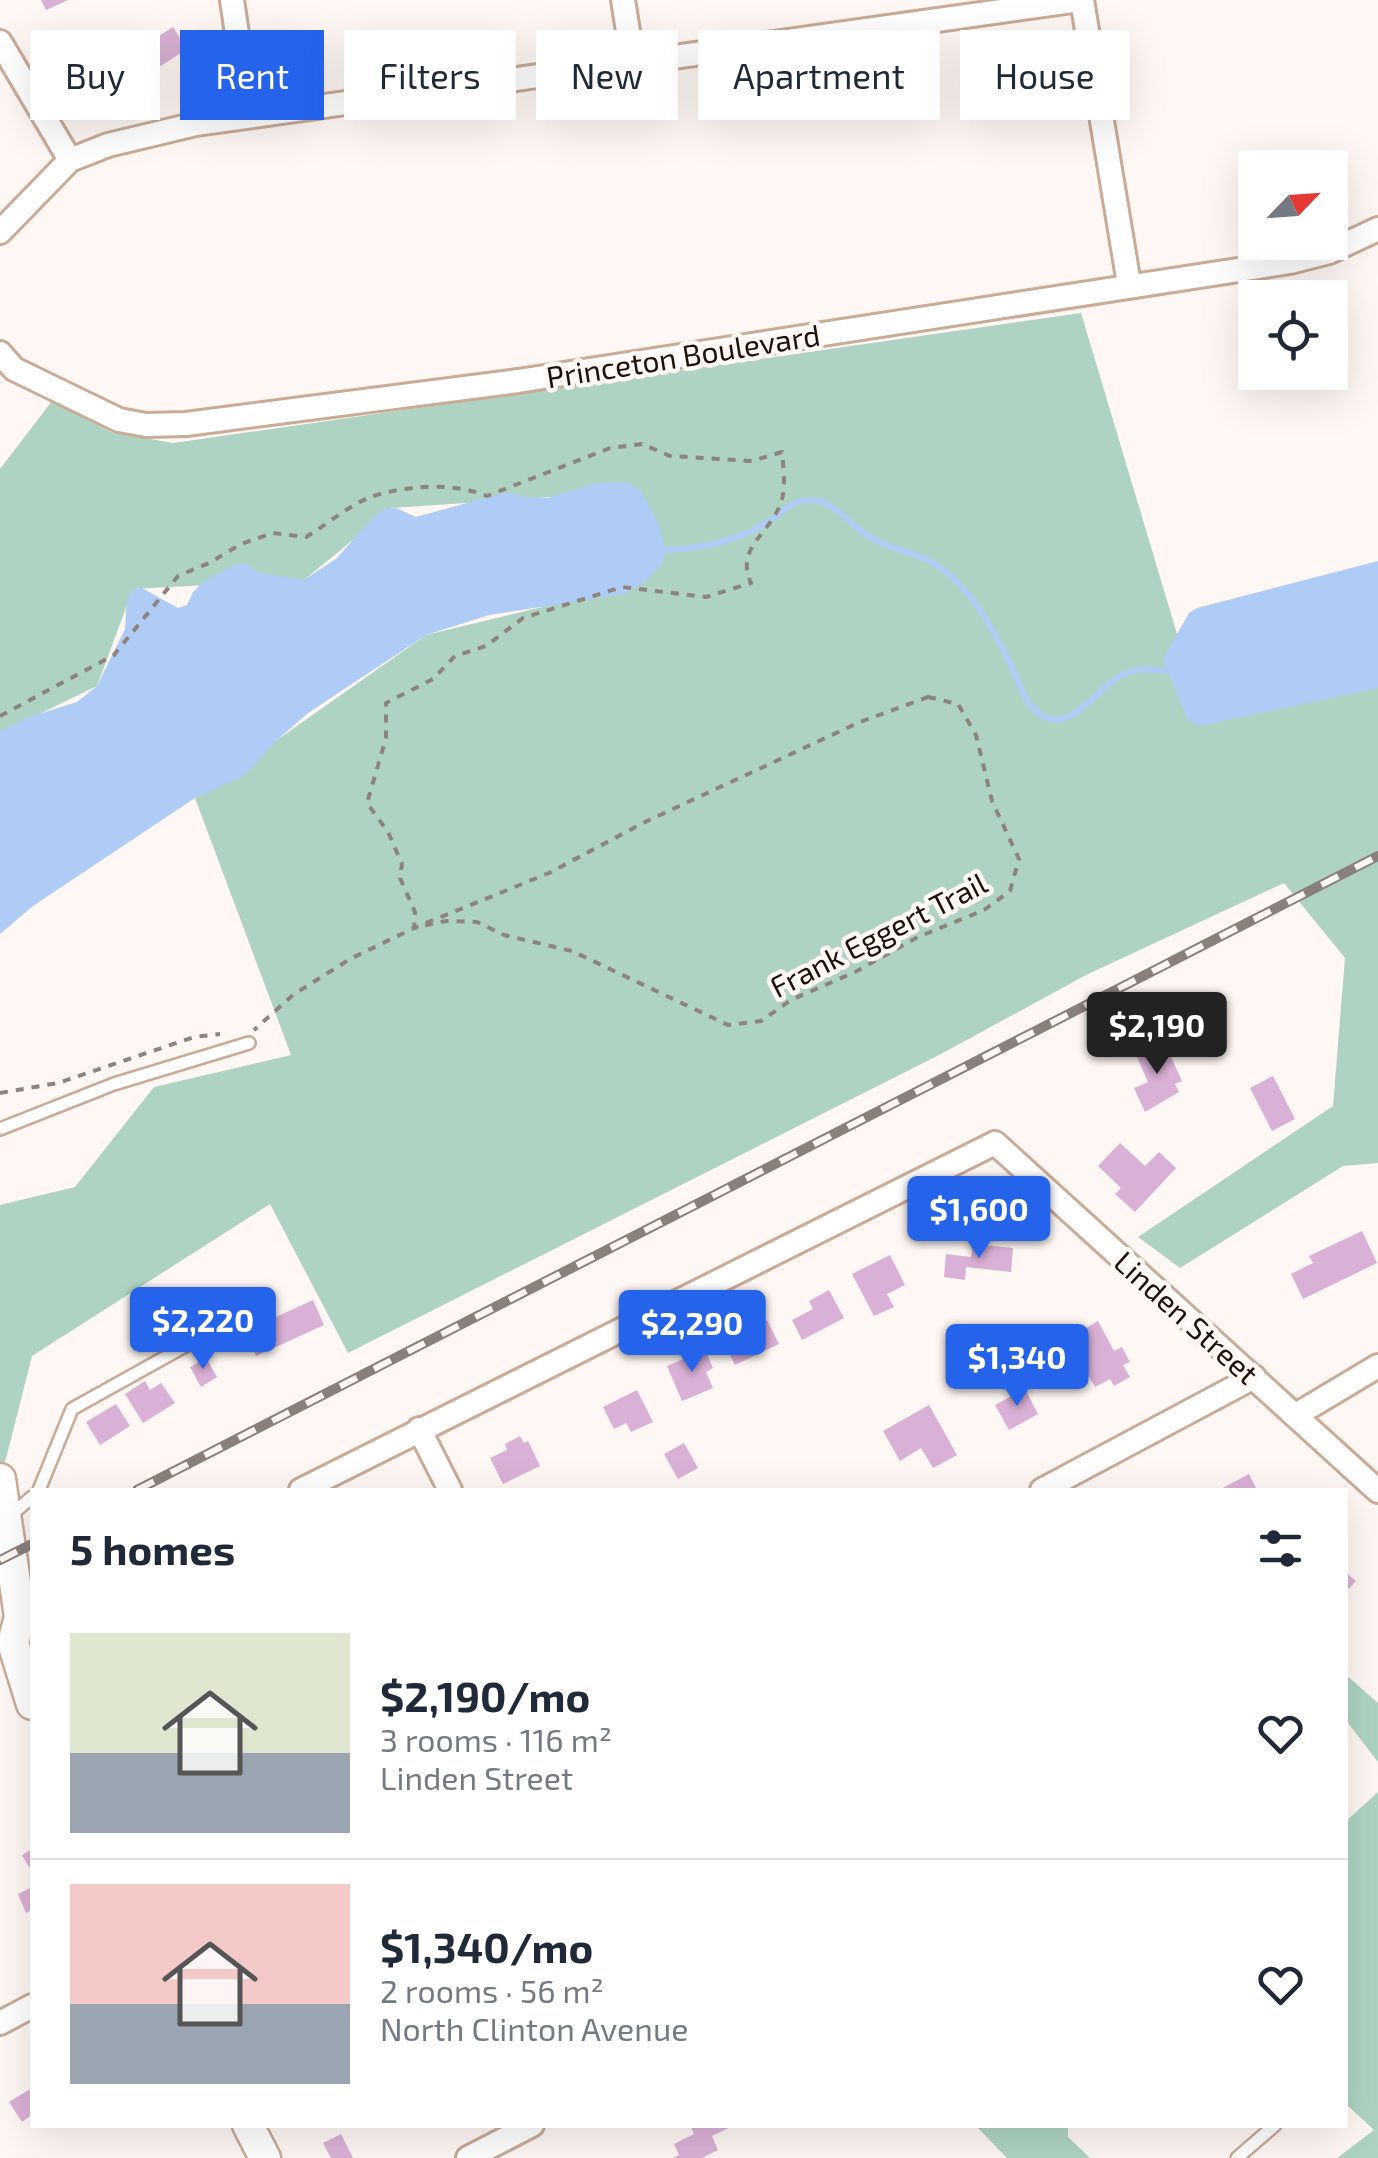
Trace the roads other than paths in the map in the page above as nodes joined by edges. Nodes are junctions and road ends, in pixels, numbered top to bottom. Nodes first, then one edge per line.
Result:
1 (232, 0) edge
2 (623, 0) edge
3 (1081, 0) edge
4 (236, 30) edge
5 (628, 30) edge
6 (0, 42) edge
7 (678, 56) edge
8 (536, 75) edge
9 (324, 105) edge
10 (220, 120) edge
11 (70, 160) junction
12 (1378, 229) edge
13 (0, 232) edge
14 (1129, 284) junction
15 (0, 352) edge
16 (249, 1043) dead end
17 (0, 1129) edge
18 (257, 1306) dead end
19 (1378, 1366) edge
20 (1254, 1377) junction
21 (1296, 1415) junction
22 (419, 1429) junction
23 (0, 1479) edge
24 (41, 1488) edge
25 (304, 1488) edge
26 (449, 1488) edge
27 (1046, 1488) edge
28 (1378, 1491) edge
29 (30, 1499) edge
30 (6, 1519) junction
31 (23, 1638) edge
32 (30, 1689) edge
33 (30, 2007) edge
34 (0, 2023) edge
35 (250, 2128) edge
36 (526, 2128) edge
37 (1272, 2128) edge
38 (266, 2158) edge
39 (468, 2158) edge
40 (1237, 2158) edge

1 - 4 street
2 - 5 street
3 - 7 street
3 - 14 street
6 - 11 street
8 - 9 street
10 - 11 street
11 - 13 street
12 - 14 street, Princeton Boulevard
14 - 15 street, Princeton Boulevard
16 - 17 lane
18 - 24 lane
19 - 21 street
20 - 21 street, Linden Street
20 - 22 street, Linden Street
20 - 27 street
21 - 28 street, Linden Street
22 - 25 street
22 - 26 street
23 - 30 street
29 - 30 lane
30 - 31 street
31 - 32 street
33 - 34 street
35 - 38 street
36 - 39 street
37 - 40 lane

